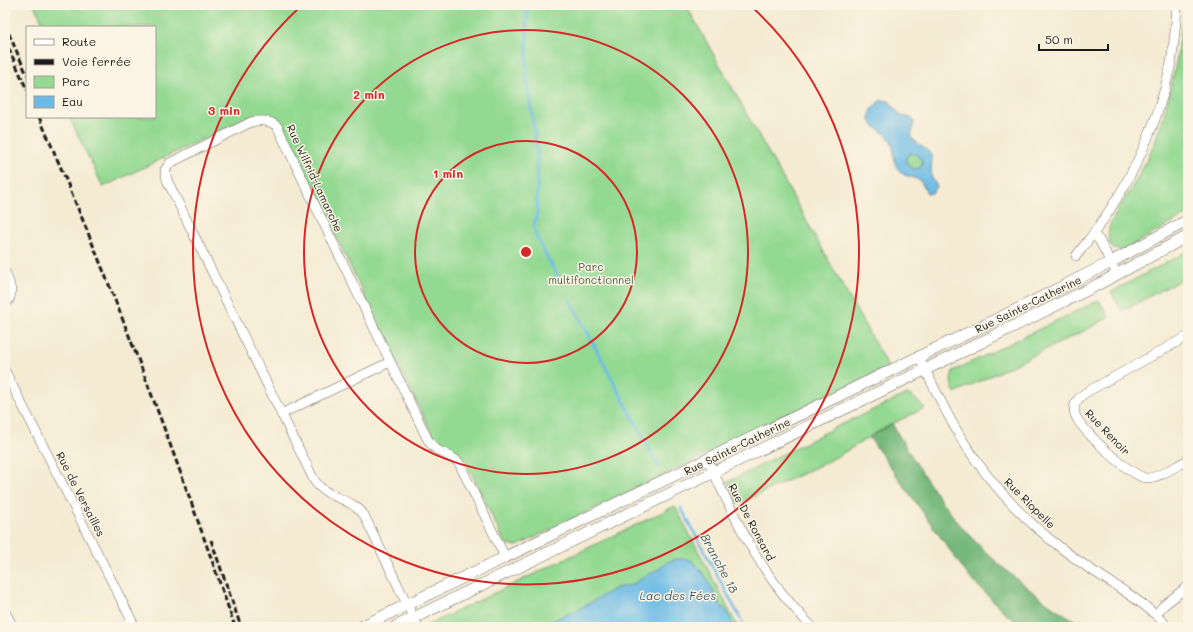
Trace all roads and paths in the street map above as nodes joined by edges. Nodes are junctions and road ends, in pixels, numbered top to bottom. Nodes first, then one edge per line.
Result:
1 (1177, 5) edge
2 (1188, 220) edge
3 (1093, 234) junction
4 (1188, 236) edge
5 (1076, 256) dead end
6 (1111, 262) junction
7 (5, 272) edge
8 (1117, 274) junction
9 (5, 305) edge
10 (1188, 336) edge
11 (919, 357) junction
12 (390, 362) junction
13 (925, 370) junction
14 (5, 371) edge
15 (281, 414) junction
16 (708, 460) junction
17 (1188, 460) edge
18 (713, 473) junction
19 (505, 557) junction
20 (1188, 586) edge
21 (407, 605) junction
22 (5, 612) edge
23 (1156, 615) junction
24 (416, 623) edge
25 (13, 627) edge
26 (135, 627) edge
27 (362, 627) edge
28 (395, 627) edge
29 (812, 627) edge
30 (1168, 627) edge

1 - 3 street
2 - 6 street, Rue Sainte-Catherine
3 - 5 street
3 - 6 street
4 - 8 street, Rue Sainte-Catherine
6 - 8 street
6 - 11 street, Rue Sainte-Catherine
7 - 9 street
8 - 13 street, Rue Sainte-Catherine
10 - 17 street, Rue Renoir
11 - 13 street, Rue Riopelle
11 - 16 street, Rue Sainte-Catherine
12 - 15 street
12 - 15 street, Rue Wilfrid-Lamarche
12 - 19 street, Rue Wilfrid-Lamarche
13 - 18 street, Rue Sainte-Catherine
13 - 23 street, Rue Riopelle
14 - 26 street, Rue de Versailles
15 - 21 street, Rue Wilfrid-Lamarche
16 - 18 street, Rue De Ronsard
16 - 19 street, Rue Sainte-Catherine
18 - 24 street, Rue Sainte-Catherine
18 - 29 street, Rue De Ronsard
19 - 21 street, Rue Sainte-Catherine
20 - 23 street
21 - 24 street, Rue Wilfrid-Lamarche
21 - 27 street, Rue Sainte-Catherine
22 - 25 street
23 - 30 street, Rue Riopelle
24 - 28 street, Rue Sainte-Catherine

